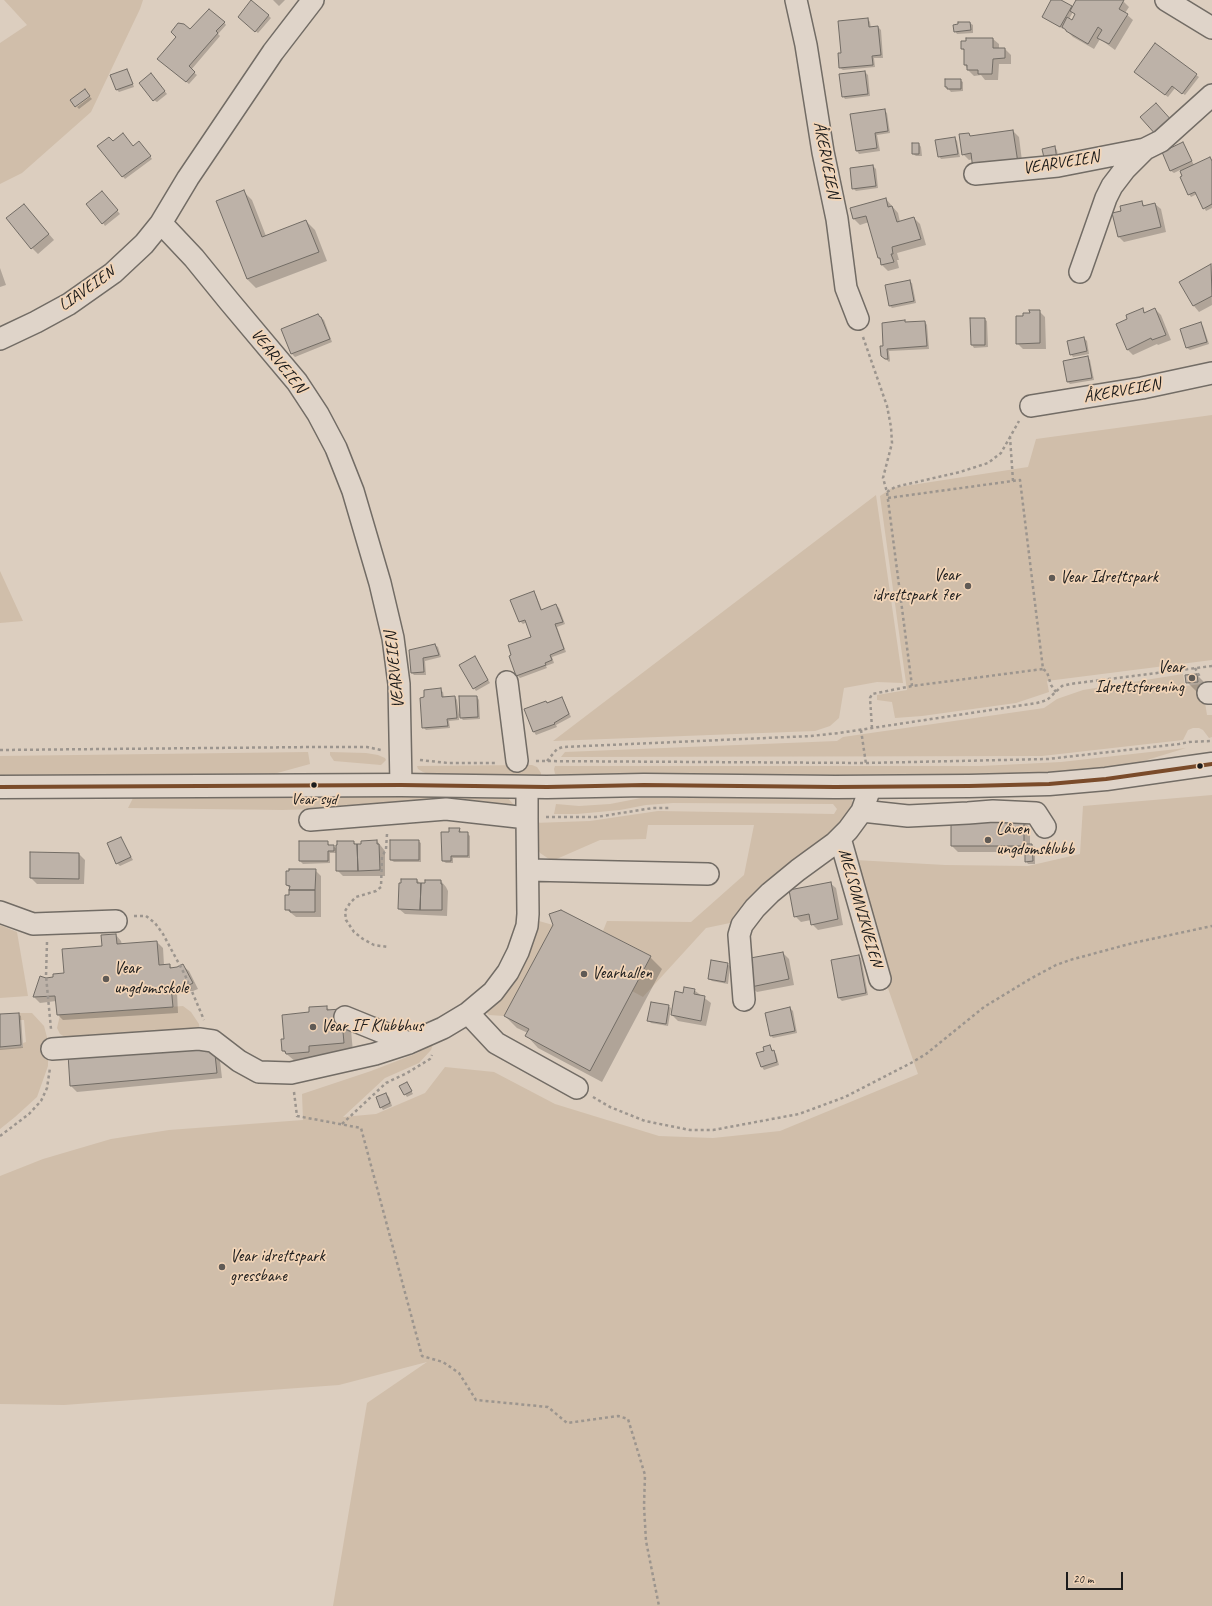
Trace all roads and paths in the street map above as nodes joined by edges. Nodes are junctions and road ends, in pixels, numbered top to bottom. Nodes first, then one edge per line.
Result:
1 (313, 0) edge
2 (796, 0) edge
3 (1166, 0) edge
4 (1212, 28) edge
5 (1212, 95) edge
6 (1145, 149) junction
7 (975, 174) dead end
8 (161, 223) junction
9 (1080, 272) dead end
10 (858, 319) joint
11 (0, 339) edge
12 (1212, 373) edge
13 (1031, 406) joint
14 (1010, 437) junction
15 (1012, 481) junction
16 (887, 492) junction
17 (888, 498) junction
18 (1212, 666) edge
19 (1043, 669) junction
20 (507, 682) dead end
21 (912, 686) junction
22 (1056, 692) junction
23 (872, 728) junction
24 (860, 730) junction
25 (1212, 741) edge
26 (0, 750) edge
27 (401, 754) junction
28 (517, 761) junction
29 (546, 761) junction
30 (866, 763) junction
31 (1212, 764) edge
32 (401, 785) junction
33 (0, 787) edge
34 (527, 787) junction
35 (868, 787) junction
36 (670, 808) dead end
37 (862, 811) junction
38 (386, 814) junction
39 (527, 818) junction
40 (310, 820) dead end
41 (1045, 827) dead end
42 (840, 838) junction
43 (528, 870) junction
44 (708, 874) dead end
45 (0, 912) edge
46 (116, 921) joint
47 (1212, 926) edge
48 (388, 947) dead end
49 (880, 979) dead end
50 (744, 1000) dead end
51 (468, 1013) junction
52 (345, 1017) dead end
53 (443, 1028) junction
54 (213, 1041) junction
55 (409, 1043) junction
56 (52, 1049) dead end
57 (291, 1073) junction
58 (577, 1088) joint
59 (341, 1124) junction
60 (659, 1606) edge

1 - 8 street
2 - 10 street, ÅKERVEIEN
3 - 4 street
5 - 6 street, VEARVEIEN
6 - 7 street, VEARVEIEN
6 - 9 street, VEARVEIEN
8 - 11 street, LIAVEIEN
8 - 27 street, VEARVEIEN
10 - 16 path
12 - 13 street, ÅKERVEIEN
13 - 14 path
14 - 15 path
14 - 16 path
15 - 17 path
15 - 19 path
16 - 17 path
17 - 21 path
18 - 22 path
19 - 21 path
19 - 22 path
20 - 28 street
21 - 23 path
22 - 23 path
23 - 24 path
24 - 29 path
24 - 30 path
25 - 30 path
26 - 27 path
27 - 28 path
27 - 32 street, VEARVEIEN
28 - 29 path
29 - 30 path
31 - 35 main road
32 - 33 main road
32 - 34 main road
34 - 35 main road
34 - 39 street
35 - 37 street, MELSOMVIKVEIEN
36 - 39 path
37 - 41 street
37 - 42 street, MELSOMVIKVEIEN
38 - 39 street
38 - 40 street
38 - 48 path
39 - 43 street
42 - 49 street, MELSOMVIKVEIEN
42 - 50 street, MELSOMVIKVEIEN
43 - 44 street
43 - 51 street
45 - 46 street
46 - 54 path
47 - 58 path
51 - 53 street
51 - 58 street
52 - 55 street
53 - 55 street
53 - 59 path
54 - 56 street
54 - 57 street
55 - 57 street
57 - 59 path
59 - 60 path

